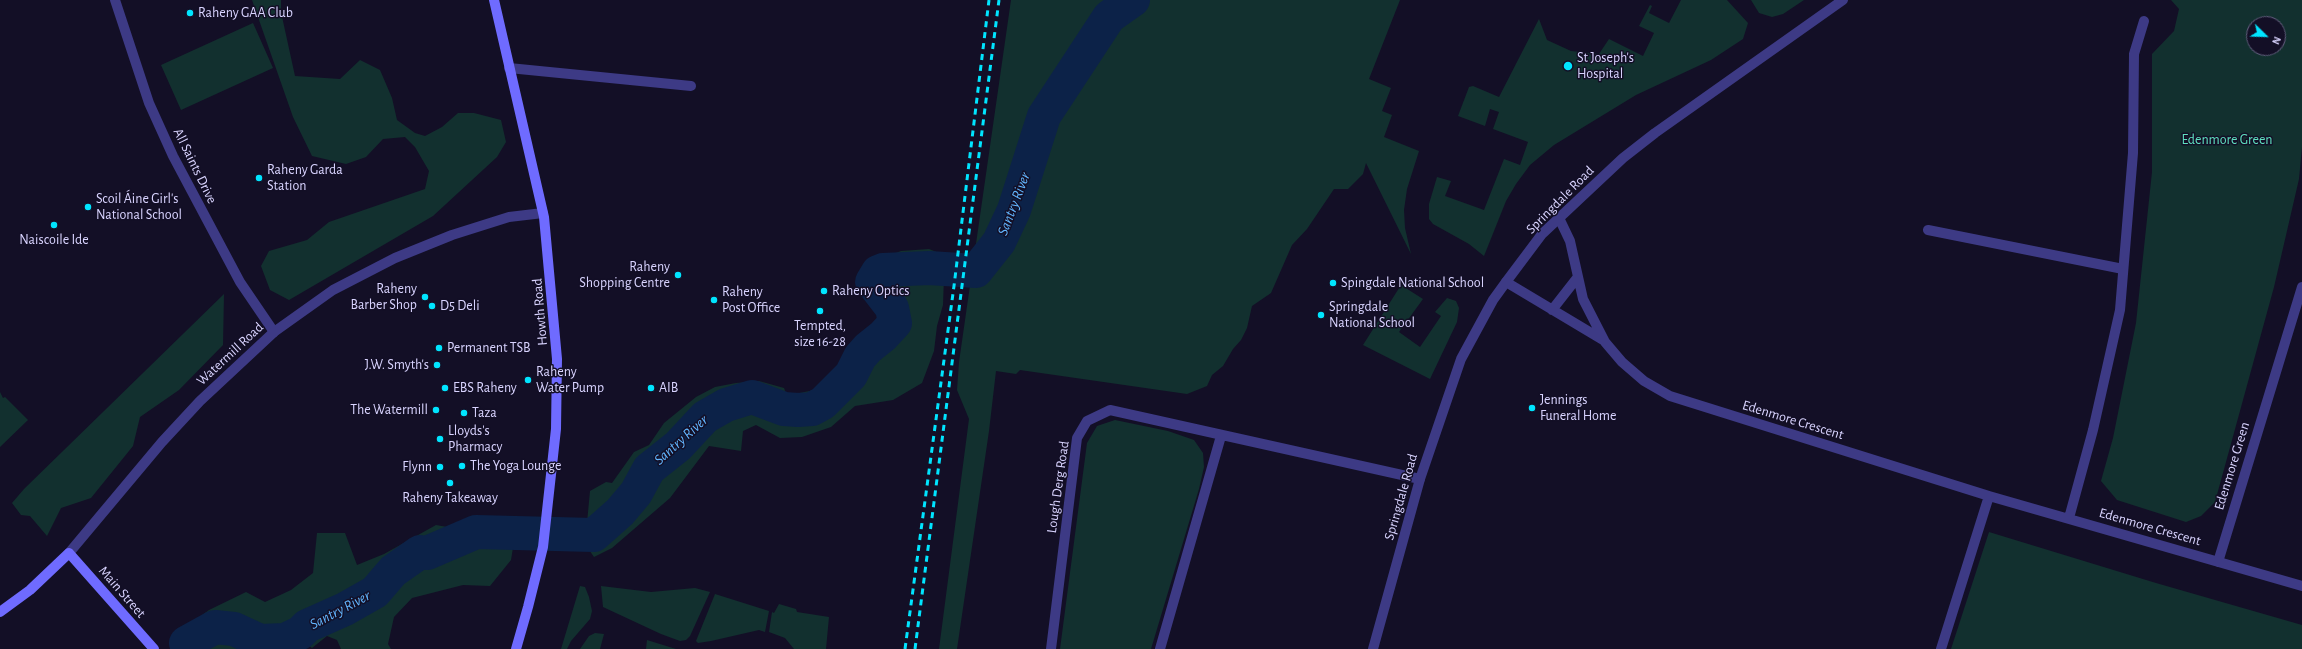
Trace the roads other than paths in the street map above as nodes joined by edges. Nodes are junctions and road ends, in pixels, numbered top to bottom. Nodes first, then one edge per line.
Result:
1 (116, 0) edge
2 (494, 0) edge
3 (1843, 0) edge
4 (2144, 21) dead end
5 (509, 68) junction
6 (691, 86) dead end
7 (544, 213) junction
8 (1559, 218) junction
9 (1928, 230) dead end
10 (2123, 269) junction
11 (1577, 278) junction
12 (1506, 282) junction
13 (2302, 287) edge
14 (1552, 310) junction
15 (274, 332) junction
16 (1605, 342) junction
17 (1221, 436) junction
18 (1420, 480) junction
19 (1989, 496) junction
20 (2069, 518) junction
21 (69, 553) junction
22 (2218, 562) junction
23 (2302, 586) edge
24 (0, 612) edge
25 (154, 649) edge
26 (516, 649) edge
27 (1051, 649) edge
28 (1160, 649) edge
29 (1373, 649) edge
30 (1941, 649) edge

1 - 15 street, All Saints Drive
2 - 5 main road, Howth Road
3 - 8 street, Springdale Road
4 - 10 street
5 - 6 street
5 - 7 main road, Howth Road
7 - 15 street, Watermill Road
7 - 26 main road, Howth Road
8 - 11 street, Edenmore Crescent
8 - 12 street, Springdale Road
9 - 10 street
10 - 20 street
11 - 14 street
11 - 16 street, Edenmore Crescent
12 - 14 street, Edenmore Crescent
12 - 18 street, Springdale Road
13 - 22 street, Edenmore Green
14 - 16 street, Edenmore Crescent
15 - 21 street, Watermill Road
16 - 19 street, Edenmore Crescent
17 - 18 street, Lough Derg Road
17 - 27 street, Lough Derg Road
17 - 28 street
18 - 29 street, Springdale Road
19 - 20 street, Edenmore Crescent
19 - 30 street
20 - 22 street, Edenmore Crescent
21 - 24 main road, Watermill Road
21 - 25 main road, Main Street
22 - 23 street, Edenmore Crescent

